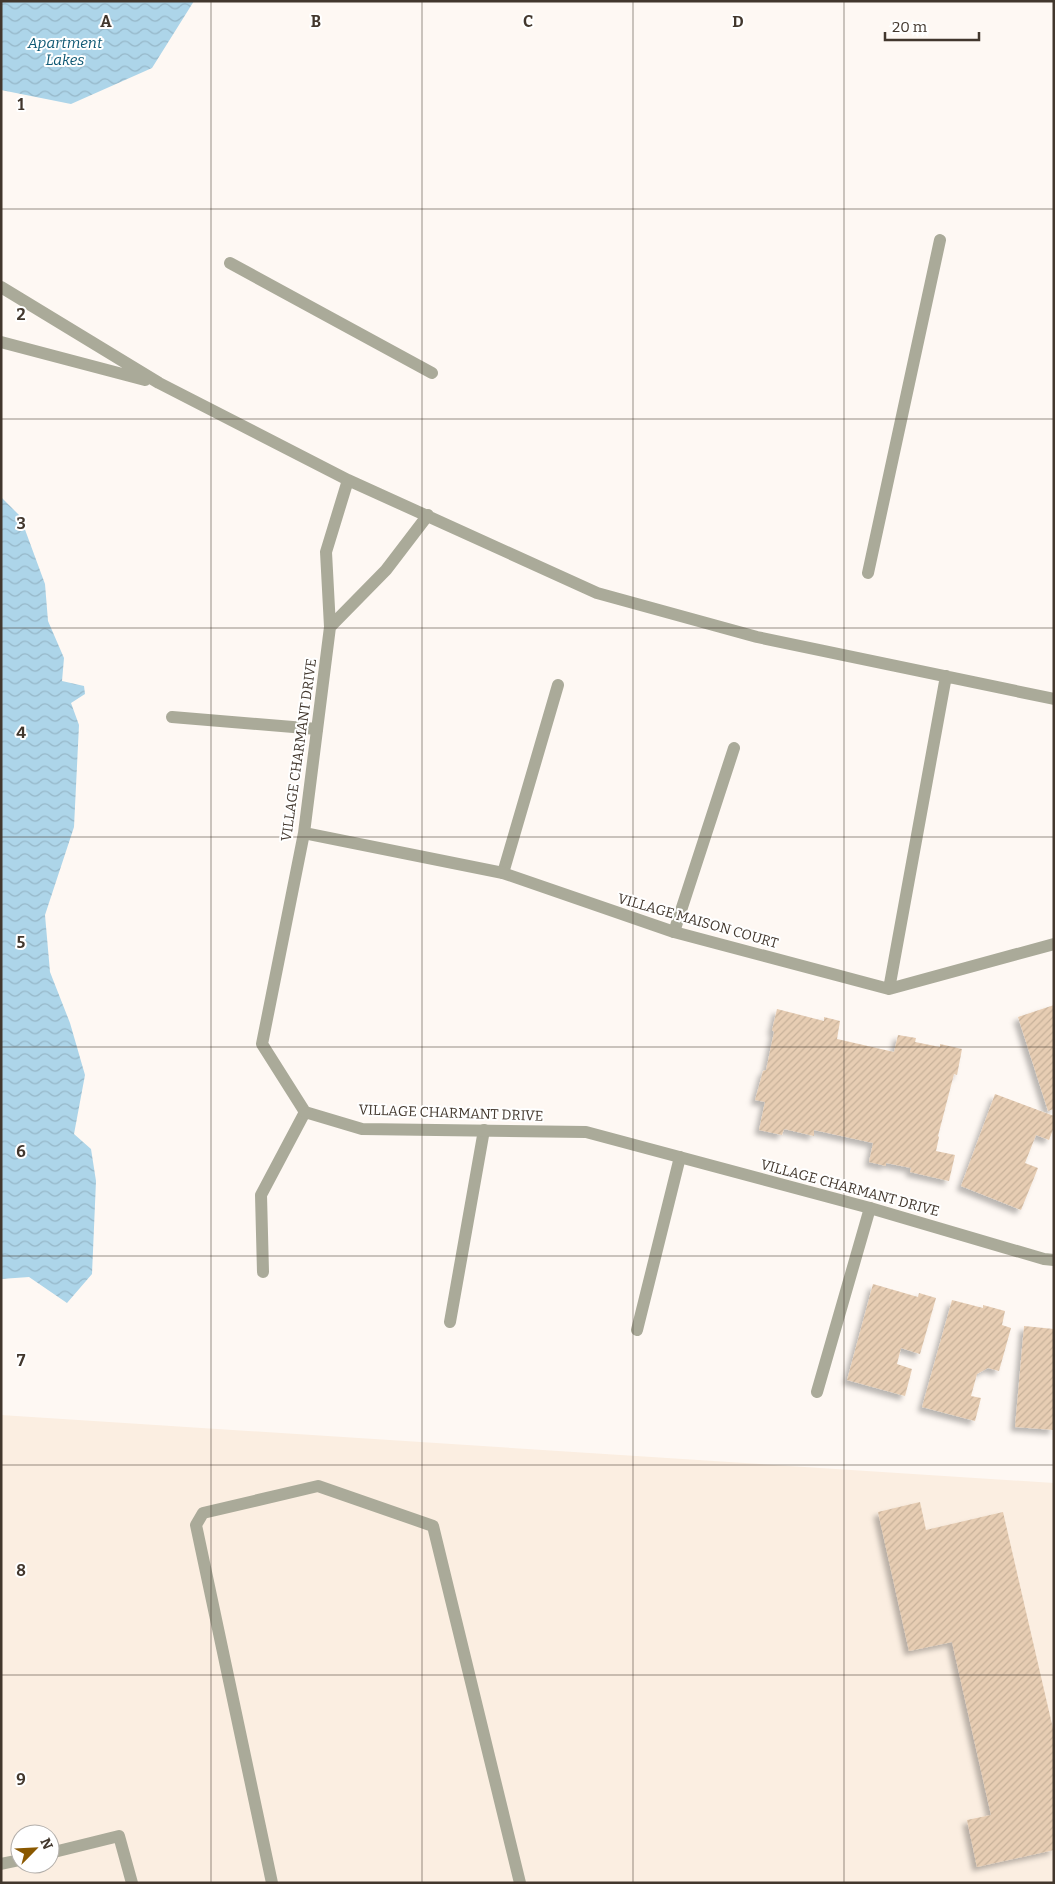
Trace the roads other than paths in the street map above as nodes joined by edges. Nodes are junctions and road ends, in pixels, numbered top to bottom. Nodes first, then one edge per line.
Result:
1 (940, 240) dead end
2 (230, 263) dead end
3 (1, 287) edge
4 (1, 342) edge
5 (432, 372) dead end
6 (159, 384) junction
7 (348, 480) junction
8 (428, 516) junction
9 (868, 572) dead end
10 (330, 627) junction
11 (946, 676) junction
12 (558, 685) dead end
13 (1054, 699) edge
14 (172, 717) dead end
15 (317, 729) junction
16 (734, 748) dead end
17 (304, 833) junction
18 (503, 873) junction
19 (674, 932) junction
20 (1054, 944) edge
21 (889, 990) junction
22 (305, 1112) junction
23 (484, 1130) junction
24 (680, 1157) junction
25 (870, 1208) junction
26 (1054, 1260) edge
27 (263, 1272) dead end
28 (450, 1322) dead end
29 (637, 1330) dead end
30 (817, 1392) dead end
31 (60, 1851) edge
32 (132, 1883) edge
33 (272, 1883) edge
34 (520, 1883) edge

1 - 9 street
2 - 5 street
3 - 6 street
4 - 6 street
6 - 7 street
7 - 8 street
7 - 10 street, VILLAGE CHARMANT DRIVE
8 - 10 street
8 - 11 street
10 - 15 street, VILLAGE CHARMANT DRIVE
11 - 13 street
11 - 21 street
12 - 18 street
14 - 15 street
15 - 17 street, VILLAGE CHARMANT DRIVE
16 - 19 street
17 - 18 street, VILLAGE MAISON COURT
17 - 22 street, VILLAGE CHARMANT DRIVE
18 - 19 street, VILLAGE MAISON COURT
19 - 21 street, VILLAGE MAISON COURT
20 - 21 street
22 - 23 street, VILLAGE CHARMANT DRIVE
22 - 27 street
23 - 24 street, VILLAGE CHARMANT DRIVE
23 - 28 street
24 - 25 street, VILLAGE CHARMANT DRIVE
24 - 29 street
25 - 26 street, VILLAGE CHARMANT DRIVE
25 - 30 street
31 - 32 street
33 - 34 street

